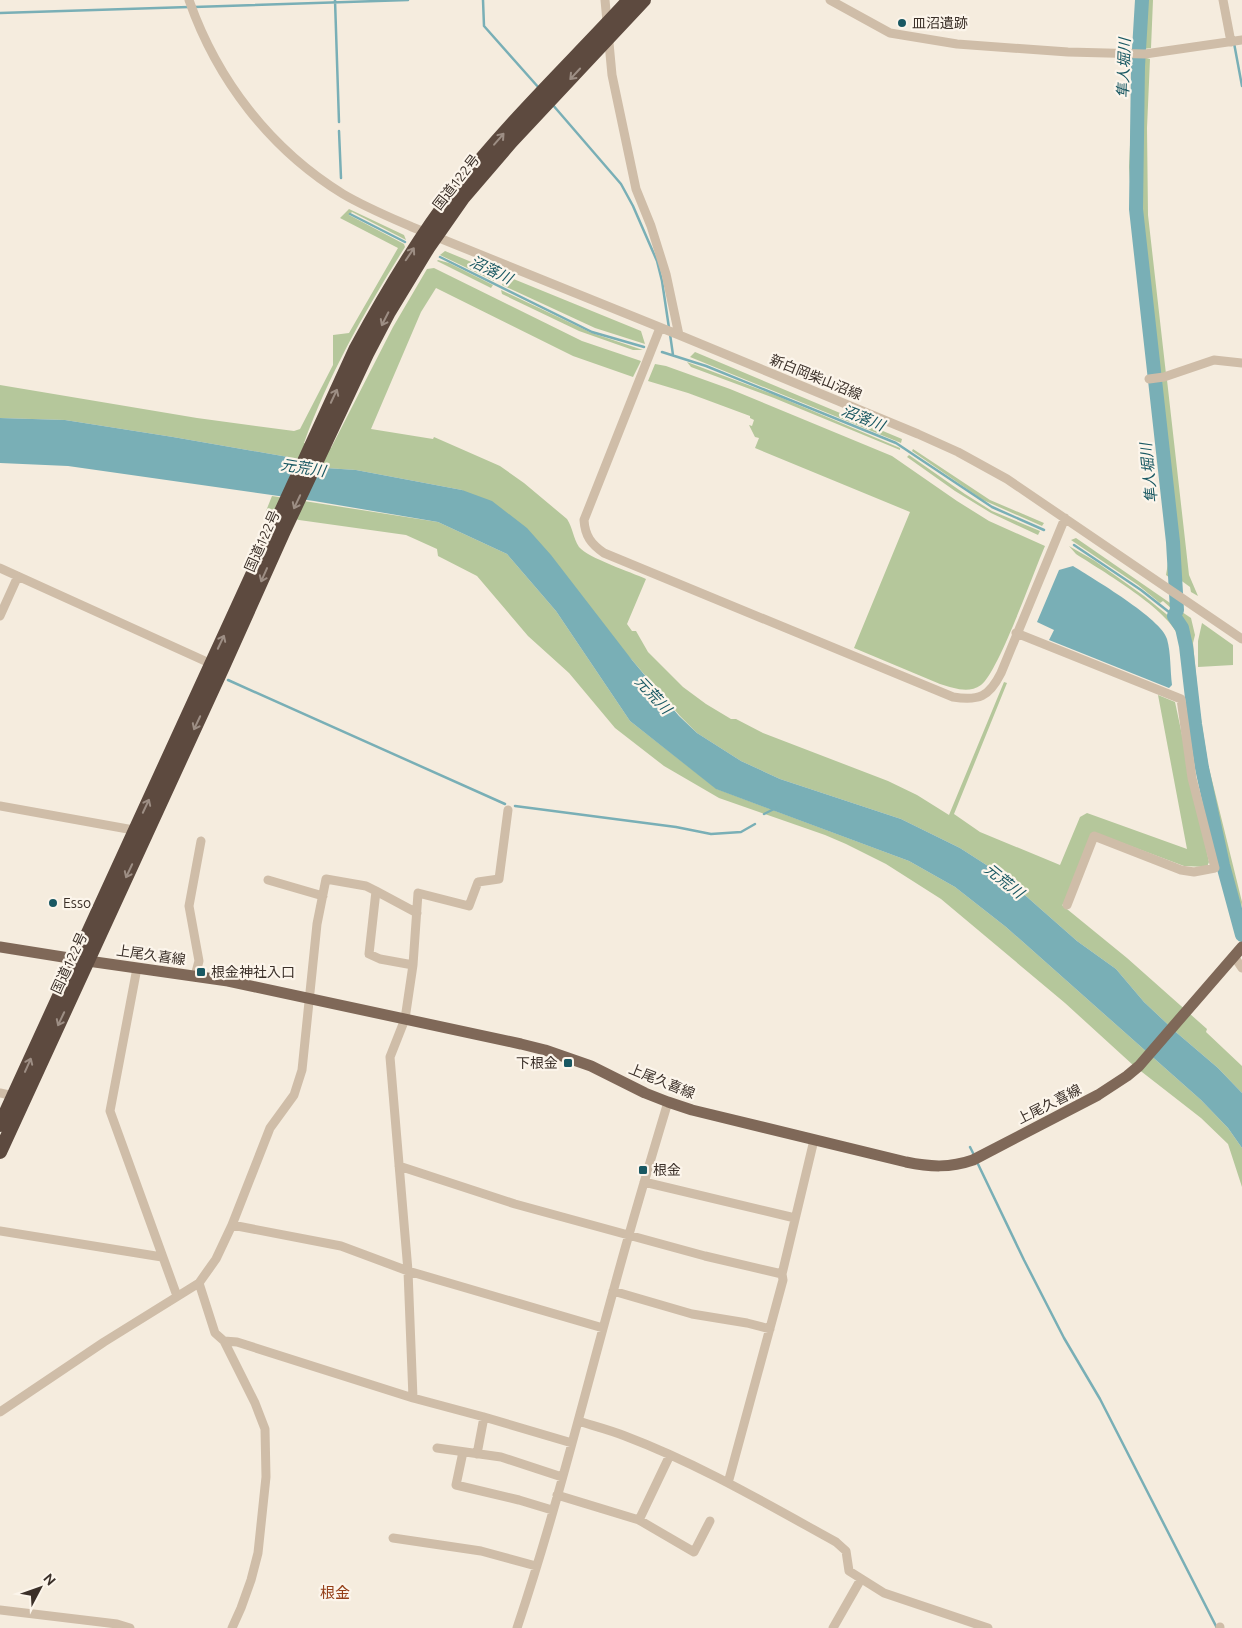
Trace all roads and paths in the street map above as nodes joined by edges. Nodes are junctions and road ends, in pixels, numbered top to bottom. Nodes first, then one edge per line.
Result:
1 (189, 0) edge
2 (605, 0) edge
3 (629, 0) edge
4 (644, 0) edge
5 (830, 0) edge
6 (1223, 0) edge
7 (607, 24) junction
8 (608, 38) junction
9 (1242, 40) edge
10 (1231, 42) junction
11 (431, 234) junction
12 (660, 328) junction
13 (679, 335) junction
14 (1242, 363) edge
15 (1149, 379) dead end
16 (1065, 518) junction
17 (0, 568) edge
18 (18, 576) junction
19 (0, 616) edge
20 (1016, 633) junction
21 (1242, 639) edge
22 (216, 667) junction
23 (0, 806) edge
24 (508, 810) dead end
25 (141, 832) junction
26 (201, 841) dead end
27 (268, 880) dead end
28 (376, 891) junction
29 (323, 896) junction
30 (1067, 905) dead end
31 (416, 913) junction
32 (0, 947) edge
33 (1238, 952) edge
34 (82, 960) junction
35 (413, 964) junction
36 (137, 968) junction
37 (1242, 968) edge
38 (195, 976) junction
39 (309, 998) junction
40 (405, 1019) junction
41 (7, 1094) edge
42 (668, 1102) junction
43 (0, 1125) edge
44 (814, 1140) junction
45 (0, 1152) edge
46 (400, 1166) junction
47 (644, 1182) junction
48 (795, 1218) junction
49 (232, 1225) junction
50 (0, 1231) edge
51 (629, 1236) junction
52 (162, 1257) junction
53 (408, 1271) junction
54 (782, 1274) junction
55 (198, 1283) junction
56 (613, 1291) junction
57 (176, 1296) junction
58 (603, 1328) junction
59 (770, 1329) junction
60 (224, 1341) junction
61 (414, 1398) junction
62 (0, 1412) edge
63 (484, 1417) junction
64 (578, 1421) junction
65 (572, 1443) junction
66 (437, 1448) dead end
67 (463, 1452) junction
68 (476, 1454) junction
69 (670, 1455) junction
70 (562, 1476) junction
71 (728, 1483) junction
72 (557, 1495) junction
73 (552, 1510) junction
74 (639, 1520) junction
75 (710, 1521) dead end
76 (392, 1538) dead end
77 (536, 1566) junction
78 (861, 1579) junction
79 (0, 1610) edge
80 (116, 1626) edge
81 (130, 1628) edge
82 (232, 1628) edge
83 (516, 1628) edge
84 (833, 1628) edge
85 (988, 1628) edge

1 - 11 street, 新白岡柴山沼線
2 - 7 street
3 - 7 highway, 国道122号
4 - 8 highway, 国道122号
5 - 10 street
6 - 10 street
7 - 8 street
11 -> 7 highway, 国道122号
8 -> 11 highway, 国道122号
8 - 13 street
9 - 10 street
11 - 12 street, 新白岡柴山沼線
11 - 22 highway, 国道122号
12 - 13 street, 新白岡柴山沼線
12 - 20 street
13 - 16 street, 新白岡柴山沼線
14 - 15 street
16 - 20 street
16 - 21 street, 新白岡柴山沼線
17 - 18 street
18 - 19 street
18 - 22 street
20 - 30 street
22 - 25 highway, 国道122号
23 - 25 street
24 - 31 street
25 - 34 highway, 国道122号
26 - 38 street
27 - 29 street
28 - 29 street
28 - 31 street
28 - 35 street
29 - 39 street
31 - 35 street
32 - 34 main road, 上尾久喜線
33 - 37 street
33 - 44 main road, 上尾久喜線
34 - 36 main road, 上尾久喜線
41 -> 34 highway, 国道122号
34 -> 45 highway, 国道122号
35 - 40 street
36 - 38 main road, 上尾久喜線
36 - 52 street
38 - 39 main road, 上尾久喜線
39 - 40 main road, 上尾久喜線
39 - 49 street
40 - 42 main road, 上尾久喜線
40 - 46 street
41 - 43 highway, 国道122号
42 - 44 main road, 上尾久喜線
42 - 47 street
44 - 48 street
46 - 51 street
46 - 53 street
47 - 48 street
47 - 51 street
48 - 54 street
49 - 53 street
49 - 55 street
50 - 52 street
51 - 54 street
51 - 56 street
52 - 57 street
53 - 58 street
53 - 61 street
54 - 59 street
55 - 57 street
55 - 60 street
56 - 58 street
56 - 59 street
57 - 62 street
58 - 64 street
59 - 71 street
60 - 61 street
60 - 82 street
61 - 63 street
63 - 65 street
63 - 68 street
64 - 65 street
64 - 69 street
65 - 70 street
66 - 67 street
67 - 68 street
67 - 73 street
68 - 70 street
69 - 71 street
69 - 74 street
70 - 72 street
71 - 78 street
72 - 73 street
72 - 74 street
73 - 77 street
74 - 75 street
76 - 77 street
77 - 83 street
78 - 84 street
78 - 85 street
79 - 80 street
80 - 81 street

